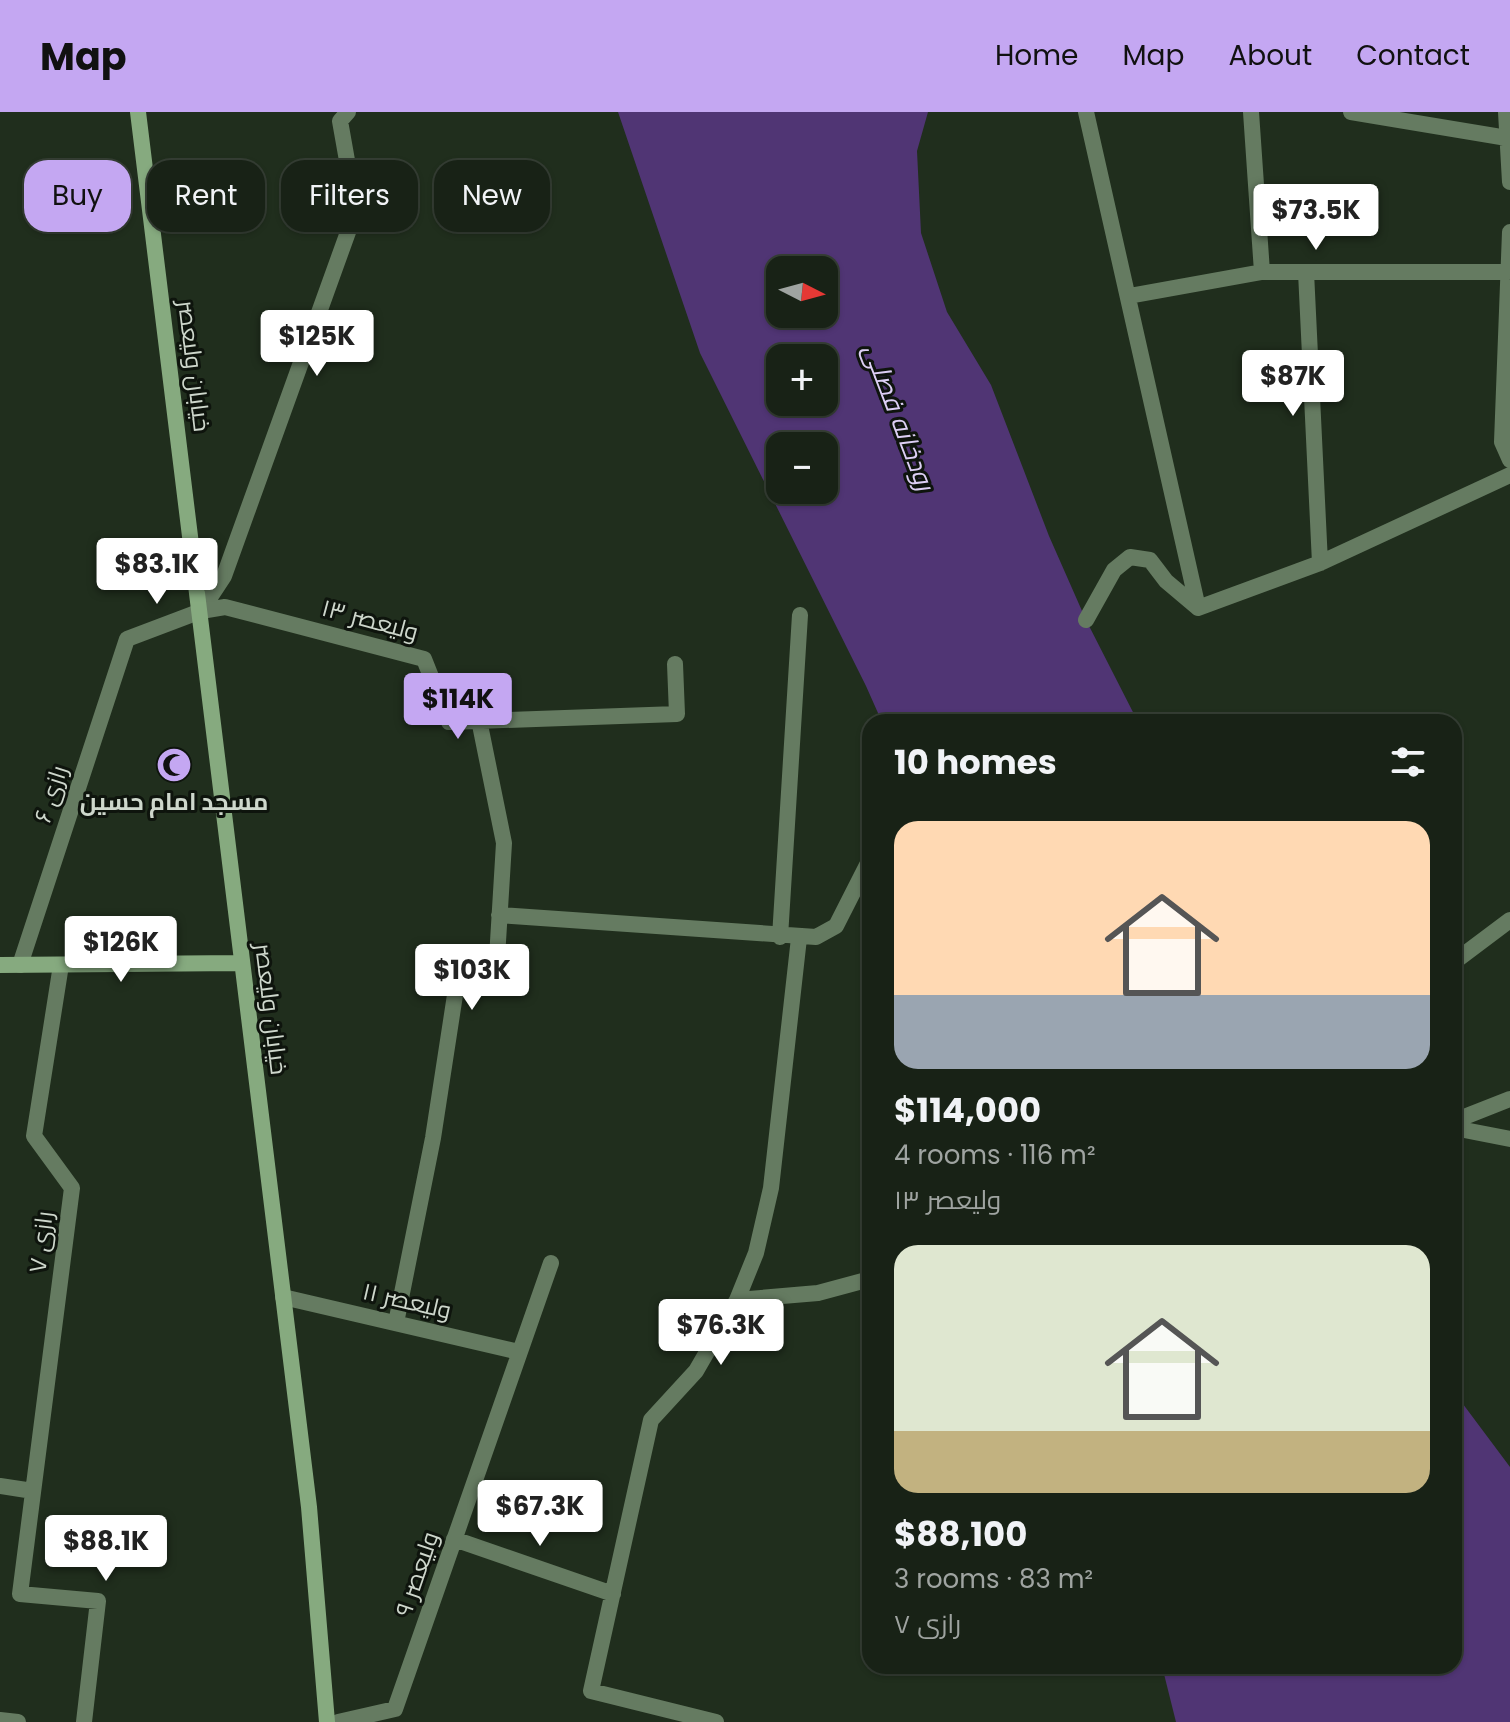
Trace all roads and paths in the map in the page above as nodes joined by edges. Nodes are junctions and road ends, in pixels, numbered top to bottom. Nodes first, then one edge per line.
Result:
1 (138, 112) edge
2 (348, 112) edge
3 (1086, 112) edge
4 (1251, 112) edge
5 (1351, 112) edge
6 (1506, 112) edge
7 (1507, 138) junction
8 (1510, 182) edge
9 (1510, 232) edge
10 (1262, 272) junction
11 (1306, 272) junction
12 (1508, 272) edge
13 (1129, 296) junction
14 (1510, 460) edge
15 (1510, 475) edge
16 (1320, 563) junction
17 (1198, 608) junction
18 (201, 611) junction
19 (800, 615) dead end
20 (1086, 620) dead end
21 (675, 664) dead end
22 (479, 720) junction
23 (862, 875) edge
24 (499, 915) junction
25 (1510, 920) edge
26 (780, 937) junction
27 (799, 938) junction
28 (1462, 956) edge
29 (241, 963) junction
30 (0, 965) edge
31 (20, 965) junction
32 (61, 965) junction
33 (1510, 1099) edge
34 (1462, 1118) edge
35 (1462, 1130) edge
36 (1510, 1139) edge
37 (551, 1263) dead end
38 (862, 1281) edge
39 (283, 1297) junction
40 (737, 1300) junction
41 (396, 1323) junction
42 (519, 1352) junction
43 (0, 1486) edge
44 (33, 1491) junction
45 (454, 1539) junction
46 (613, 1594) junction
47 (0, 1720) edge
48 (18, 1722) edge
49 (84, 1722) edge
50 (327, 1722) edge
51 (338, 1722) edge
52 (716, 1722) edge

1 - 18 main road, خیابان ولیعصر
2 - 18 street
3 - 13 street
4 - 10 street
5 - 7 street
6 - 7 street
7 - 8 street
9 - 12 street
10 - 11 street
10 - 13 street
11 - 12 street
11 - 16 street
12 - 14 street
13 - 17 street
15 - 16 street
16 - 17 street
17 - 20 street
18 - 22 street, ولیعصر ۱۳
18 - 29 main road, خیابان ولیعصر
18 - 31 street, رازی ۶
19 - 26 street
21 - 22 street, ولیعصر ۱۳
22 - 24 street
23 - 27 street
24 - 26 street
24 - 41 street
25 - 28 street
26 - 27 street
27 - 40 street
29 - 32 main road
29 - 39 main road, خیابان ولیعصر
30 - 31 main road
31 - 32 main road
32 - 44 street, رازی ۷
33 - 34 street
35 - 36 street
37 - 42 street, ولیعصر ۹
38 - 40 street
39 - 41 street, ولیعصر ۱۱
39 - 50 main road, خیابان ولیعصر
40 - 46 street
41 - 42 street, ولیعصر ۱۱
42 - 45 street, ولیعصر ۹
43 - 44 street
44 - 49 street, رازی ۷
45 - 46 street
45 - 51 street, ولیعصر ۹
46 - 52 street
47 - 48 street

